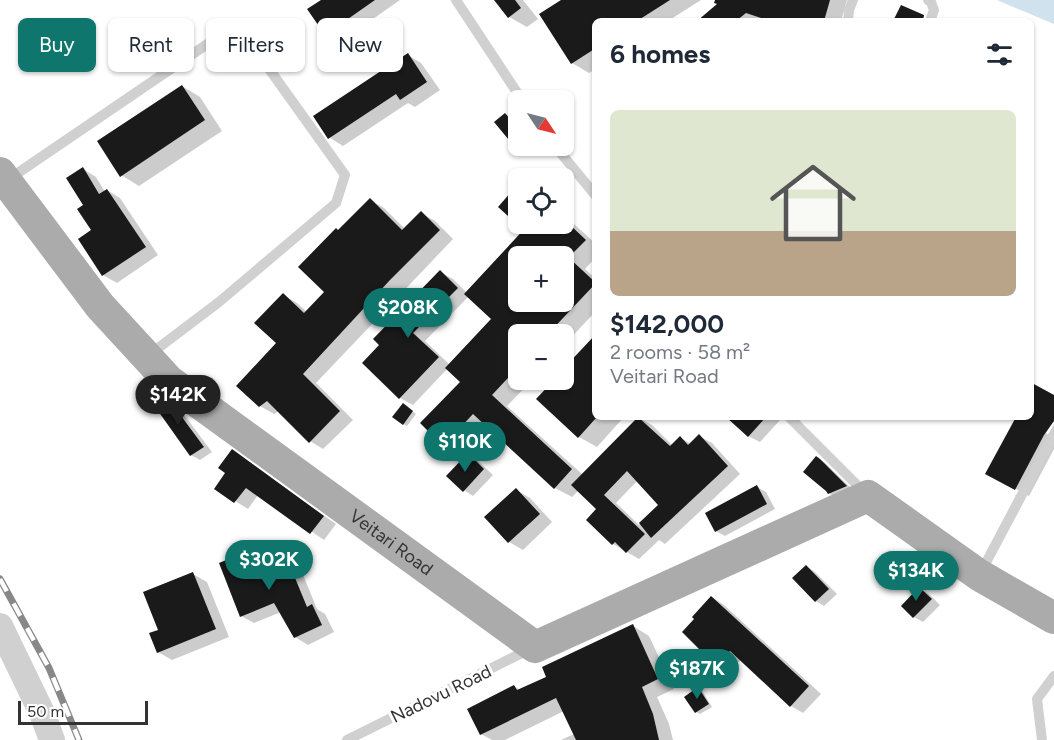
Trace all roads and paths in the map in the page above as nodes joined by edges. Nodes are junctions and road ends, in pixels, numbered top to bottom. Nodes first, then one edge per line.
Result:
1 (456, 0) edge
2 (853, 0) edge
3 (928, 0) edge
4 (848, 18) edge
5 (931, 18) edge
6 (515, 90) edge
7 (563, 156) edge
8 (3, 177) edge
9 (592, 191) edge
10 (147, 357) junction
11 (792, 420) edge
12 (1054, 434) edge
13 (868, 496) junction
14 (979, 575) junction
15 (1054, 618) edge
16 (0, 626) edge
17 (535, 647) junction
18 (1054, 676) edge
19 (52, 740) edge
20 (347, 740) edge
21 (1042, 740) edge

1 - 6 lane
2 - 4 lane
3 - 5 lane
7 - 9 lane
8 - 10 main road, Veitari Road
8 - 10 lane
10 - 17 main road, Veitari Road
11 - 13 lane
12 - 14 lane
13 - 14 main road
13 - 17 main road
14 - 15 main road
16 - 19 street
17 - 20 lane, Nadovu Road
18 - 21 lane

